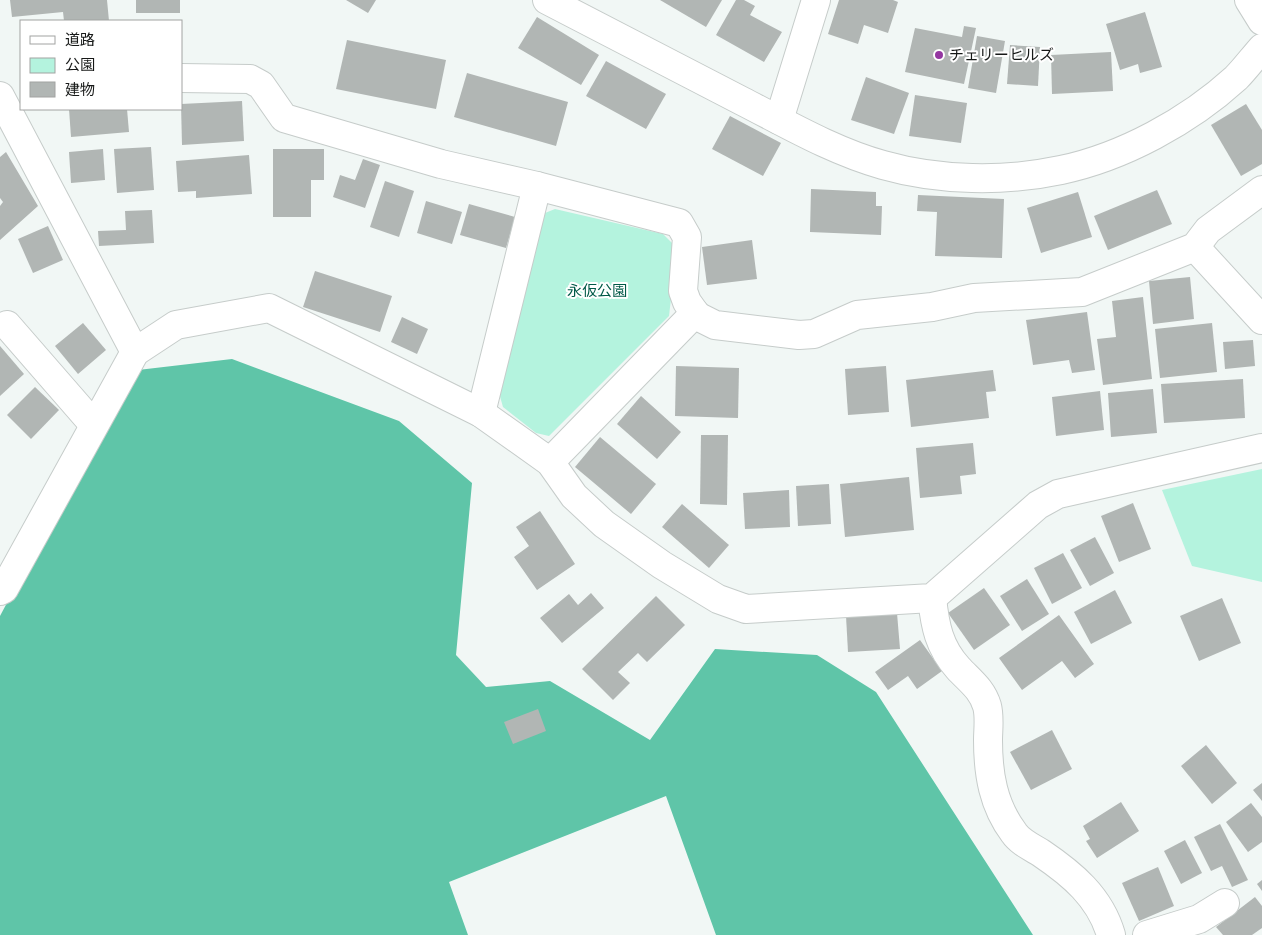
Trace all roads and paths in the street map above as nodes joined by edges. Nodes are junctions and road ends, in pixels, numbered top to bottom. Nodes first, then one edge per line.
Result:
1 (547, 0) edge
2 (816, 0) edge
3 (1249, 0) edge
4 (1262, 21) edge
5 (1262, 48) edge
6 (182, 78) edge
7 (6, 97) edge
8 (779, 120) junction
9 (537, 186) junction
10 (1262, 190) edge
11 (1196, 247) junction
12 (695, 313) junction
13 (1262, 320) edge
14 (7, 325) dead end
15 (135, 352) junction
16 (481, 413) junction
17 (94, 425) junction
18 (1262, 448) edge
19 (550, 462) junction
20 (0, 591) edge
21 (932, 598) junction
22 (1225, 903) dead end
23 (1111, 935) edge
24 (1147, 935) edge

1 - 8 street
2 - 8 street
3 - 4 street
5 - 8 street
6 - 9 street
7 - 15 street
9 - 12 street
9 - 16 street
10 - 11 street
11 - 12 street
11 - 13 street
12 - 19 street
14 - 17 street
15 - 16 street
15 - 17 street
16 - 19 street
17 - 20 street
18 - 21 street
19 - 21 street
21 - 23 street
22 - 24 street

